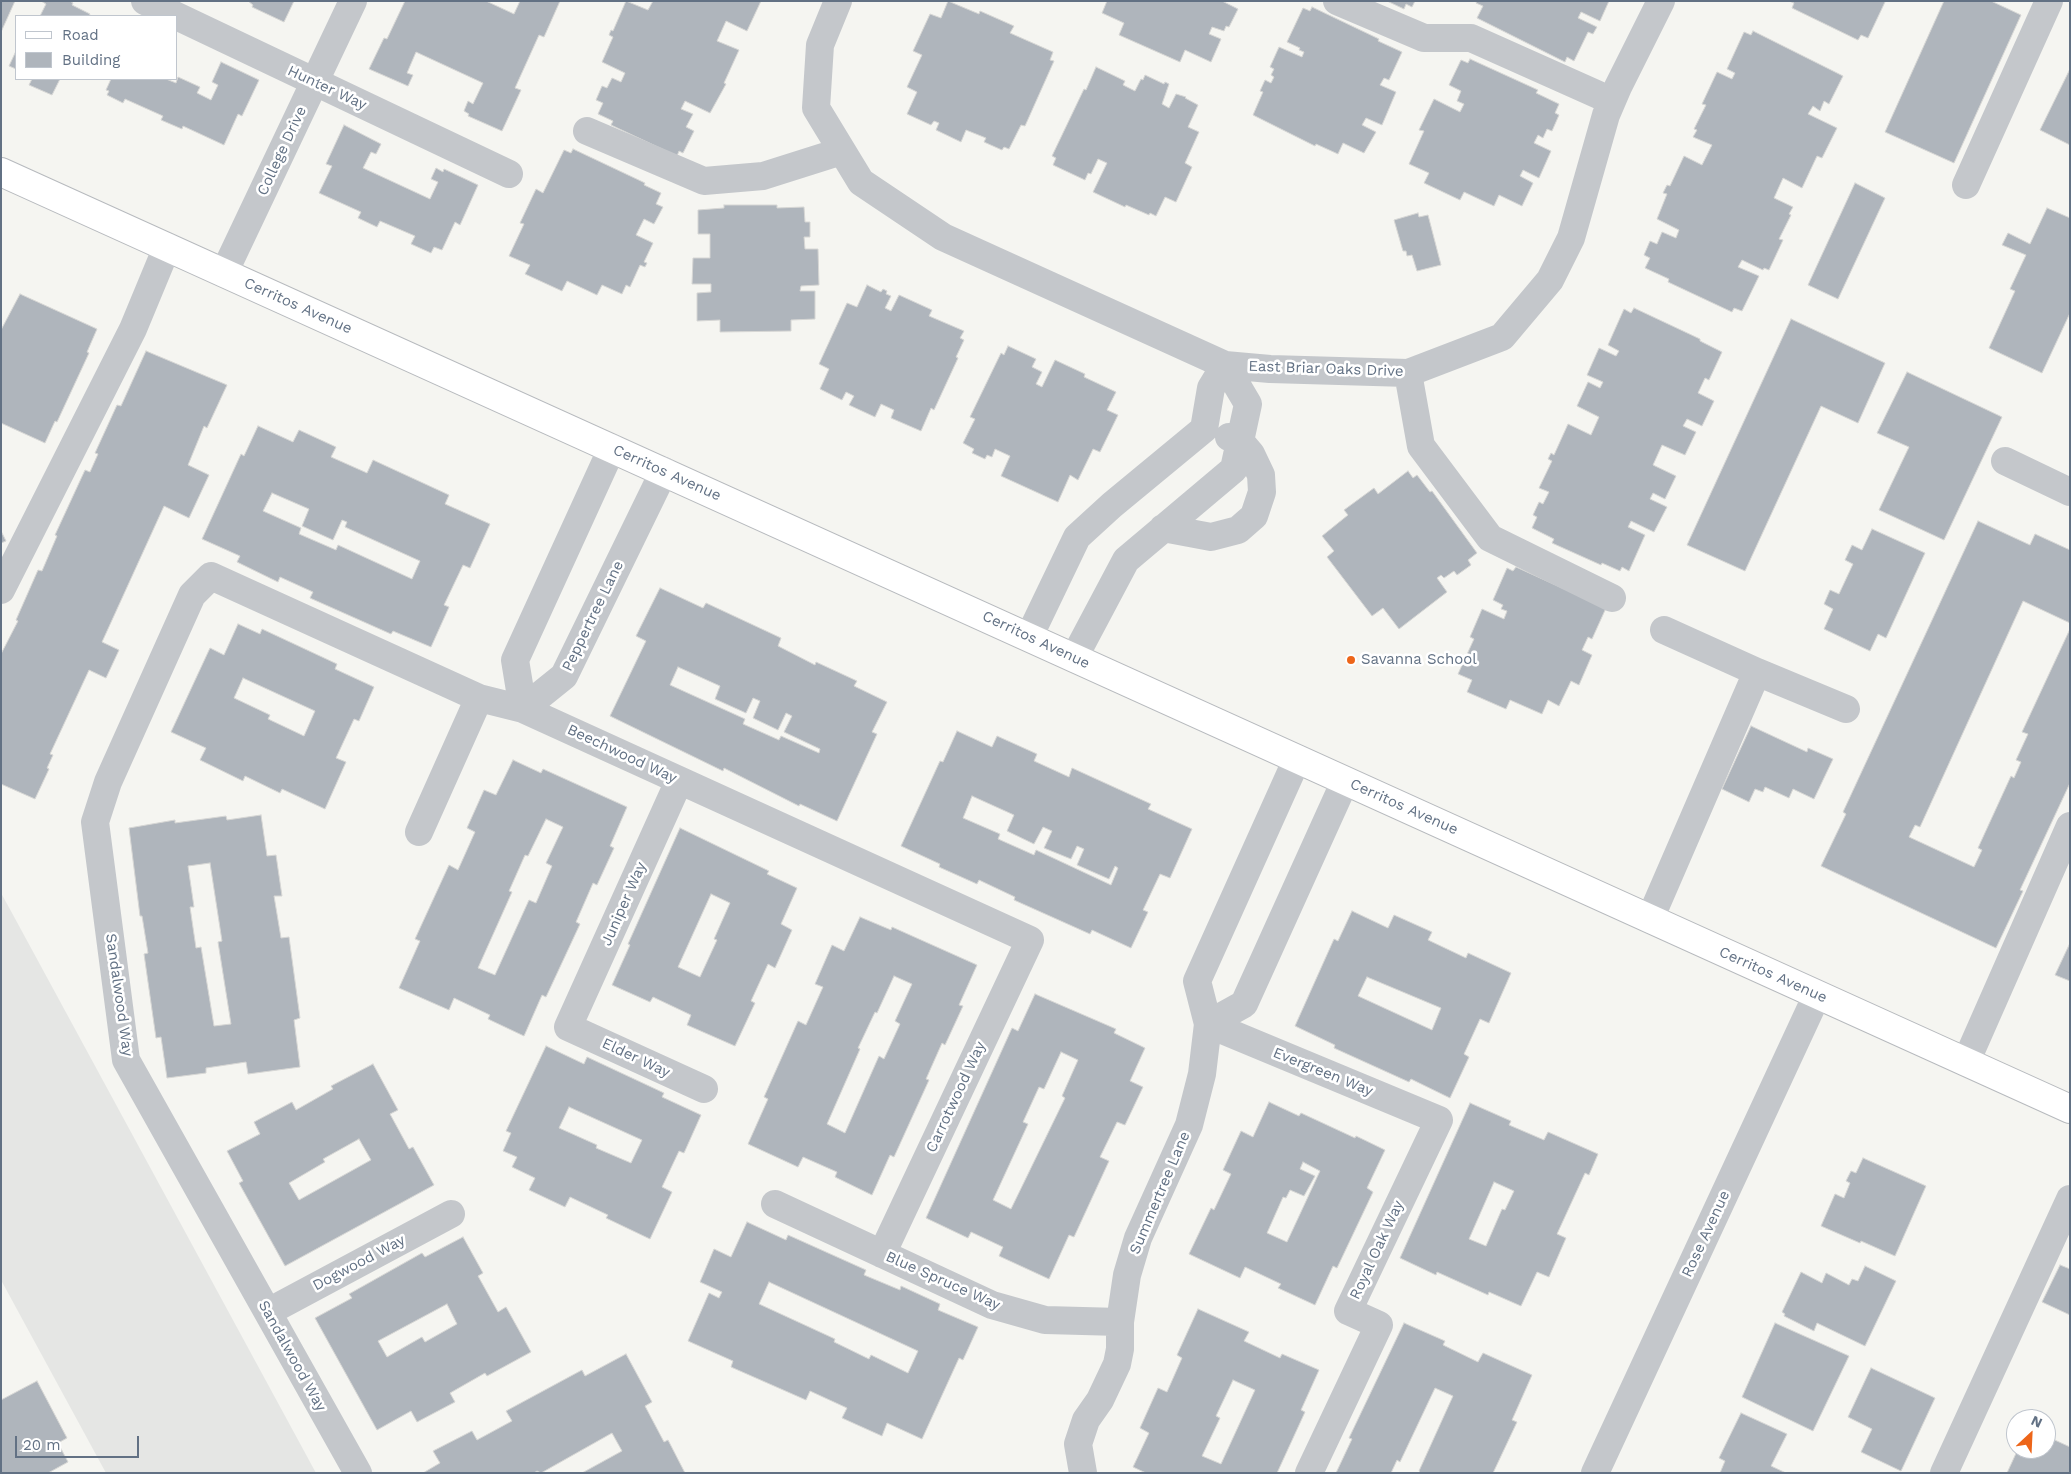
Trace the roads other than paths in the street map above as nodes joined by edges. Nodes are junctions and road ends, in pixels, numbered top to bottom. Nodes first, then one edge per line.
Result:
1 (146, 1) edge
2 (353, 1) edge
3 (838, 1) edge
4 (1337, 1) edge
5 (1661, 1) edge
6 (2049, 1) edge
7 (175, 15) edge
8 (178, 16) edge
9 (315, 82) junction
10 (1612, 101) junction
11 (587, 131) dead end
12 (842, 151) junction
13 (1, 172) edge
14 (509, 174) dead end
15 (1966, 185) dead end
16 (168, 247) junction
17 (224, 273) junction
18 (1225, 365) junction
19 (1408, 373) junction
20 (1204, 429) junction
21 (1240, 441) junction
22 (612, 448) junction
23 (2004, 461) dead end
24 (664, 471) junction
25 (2070, 492) edge
26 (1163, 528) junction
27 (211, 576) joint
28 (1, 590) edge
29 (1612, 598) dead end
30 (1664, 630) dead end
31 (1029, 637) junction
32 (1074, 658) junction
33 (1757, 672) junction
34 (479, 698) junction
35 (523, 709) junction
36 (1846, 709) dead end
37 (1297, 759) junction
38 (679, 781) junction
39 (1345, 781) junction
40 (2070, 826) edge
41 (419, 832) dead end
42 (1650, 919) junction
43 (1030, 940) joint
44 (1817, 994) junction
45 (1208, 1024) junction
46 (568, 1026) joint
47 (1966, 1062) junction
48 (704, 1089) dead end
49 (2070, 1109) edge
50 (1439, 1120) joint
51 (2070, 1199) edge
52 (775, 1204) dead end
53 (451, 1214) dead end
54 (882, 1254) junction
55 (268, 1312) junction
56 (1120, 1322) junction
57 (358, 1473) edge
58 (1083, 1473) edge
59 (1309, 1473) edge
60 (1595, 1473) edge
61 (1944, 1473) edge

1 - 7 street, Hunter Way
2 - 9 street, College Drive
3 - 12 street, East Briar Oaks Drive
4 - 10 street
5 - 10 street, East Briar Oaks Drive
6 - 15 street
8 - 9 street, Hunter Way
9 - 14 street, Hunter Way
9 - 17 street, College Drive
10 - 19 street, East Briar Oaks Drive
11 - 12 street
12 - 18 street, East Briar Oaks Drive
13 - 16 main road, Cerritos Avenue
16 - 17 main road, Cerritos Avenue
16 - 28 street
17 - 22 main road, Cerritos Avenue
18 - 19 street, East Briar Oaks Drive
18 - 20 street
18 - 21 street
19 - 29 street
20 - 21 street
20 - 31 street
21 - 26 street
21 - 26 street
22 - 24 main road, Cerritos Avenue
22 - 35 street
23 - 25 street
24 - 31 main road, Cerritos Avenue
24 - 35 street, Peppertree Lane
26 - 32 street
27 - 34 street, Beechwood Way
27 - 55 street, Sandalwood Way
30 - 33 street
31 - 32 main road, Cerritos Avenue
32 - 37 main road, Cerritos Avenue
33 - 36 street
33 - 42 street
34 - 35 street, Beechwood Way
34 - 41 street
35 - 38 street, Beechwood Way
37 - 39 main road, Cerritos Avenue
37 - 45 street, Summertree Lane
38 - 43 street, Beechwood Way
38 - 46 street, Juniper Way
39 - 42 main road, Cerritos Avenue
39 - 45 street
40 - 47 street
42 - 44 main road, Cerritos Avenue
43 - 54 street, Carrotwood Way
44 - 47 main road, Cerritos Avenue
44 - 60 street, Rose Avenue
45 - 50 street, Evergreen Way
45 - 56 street, Summertree Lane
46 - 48 street, Elder Way
47 - 49 main road, Cerritos Avenue
50 - 59 street, Royal Oak Way
51 - 61 street
52 - 54 street, Blue Spruce Way
53 - 55 street, Dogwood Way
54 - 56 street, Blue Spruce Way
55 - 57 street, Sandalwood Way
56 - 58 street, Summertree Lane

